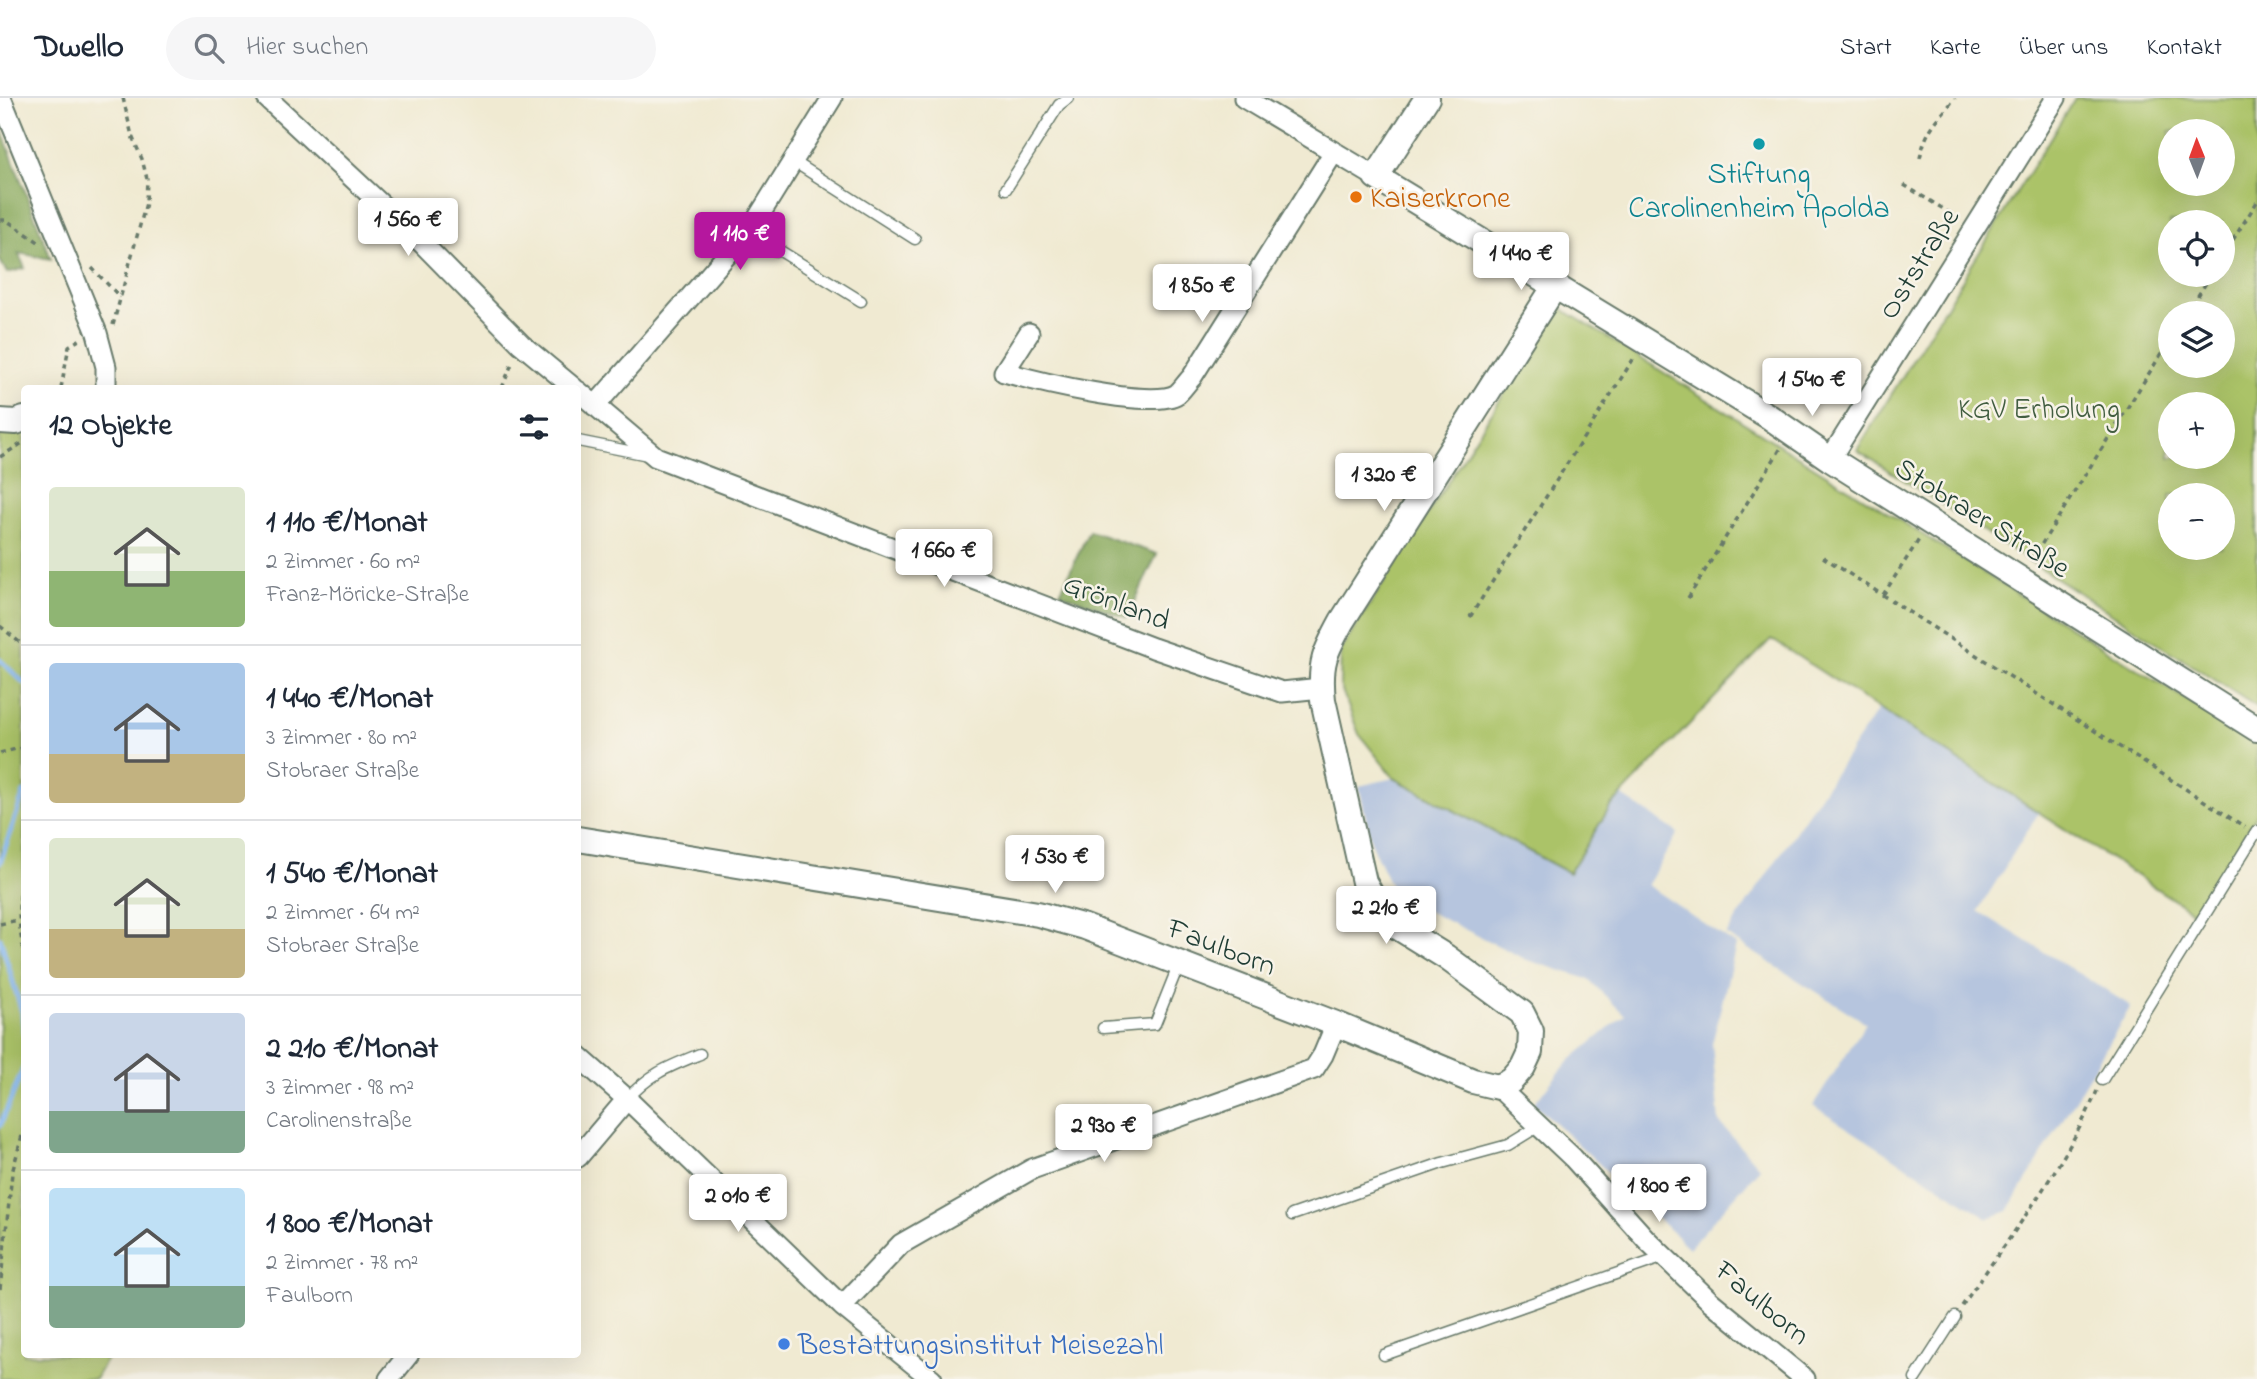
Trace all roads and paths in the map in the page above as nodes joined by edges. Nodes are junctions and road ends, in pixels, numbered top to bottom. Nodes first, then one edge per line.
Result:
1 (1, 98) edge
2 (123, 98) edge
3 (267, 98) edge
4 (832, 98) edge
5 (1068, 98) edge
6 (1244, 98) edge
7 (1427, 98) edge
8 (1955, 98) edge
9 (2056, 98) edge
10 (1334, 152) junction
11 (1920, 158) dead end
12 (793, 161) junction
13 (1376, 177) junction
14 (1904, 184) dead end
15 (1006, 189) dead end
16 (2257, 202) edge
17 (1955, 216) dead end
18 (0, 220) edge
19 (2235, 237) edge
20 (915, 239) dead end
21 (740, 242) junction
22 (69, 264) junction
23 (1555, 286) junction
24 (120, 298) junction
25 (861, 301) dead end
26 (106, 329) junction
27 (1029, 332) dead end
28 (1644, 342) junction
29 (521, 344) junction
30 (2158, 359) edge
31 (62, 385) edge
32 (106, 385) edge
33 (503, 385) edge
34 (570, 385) edge
35 (581, 394) edge
36 (595, 406) junction
37 (21, 420) edge
38 (0, 421) edge
39 (1792, 432) junction
40 (581, 441) edge
41 (21, 444) edge
42 (0, 457) edge
43 (656, 457) junction
44 (1830, 459) junction
45 (1931, 521) junction
46 (1823, 557) dead end
47 (2030, 563) dead end
48 (1883, 595) junction
49 (1688, 598) dead end
50 (1470, 617) dead end
51 (0, 626) edge
52 (21, 644) edge
53 (1321, 688) junction
54 (2257, 729) edge
55 (21, 748) edge
56 (0, 753) edge
57 (2256, 832) edge
58 (581, 839) edge
59 (21, 888) edge
60 (18, 920) junction
61 (0, 924) edge
62 (21, 936) edge
63 (1179, 963) junction
64 (1336, 1024) junction
65 (1102, 1028) dead end
66 (701, 1054) dead end
67 (581, 1059) edge
68 (2102, 1080) joint
69 (1498, 1087) junction
70 (627, 1099) junction
71 (1539, 1126) junction
72 (21, 1139) edge
73 (581, 1153) edge
74 (1292, 1215) dead end
75 (1664, 1257) junction
76 (0, 1289) edge
77 (842, 1306) junction
78 (1955, 1317) joint
79 (1384, 1355) dead end
80 (406, 1358) edge
81 (389, 1379) edge
82 (932, 1379) edge
83 (1805, 1379) edge
84 (1915, 1379) edge

1 - 22 street
2 - 24 path
3 - 29 street, Grönland
4 - 12 street
5 - 15 lane
6 - 10 street, Stobraer Straße
7 - 13 street
8 - 11 path
9 - 44 street, Oststraße
10 - 13 street, Stobraer Straße
10 - 27 street
12 - 20 lane
12 - 21 street
13 - 23 street, Stobraer Straße
14 - 17 path
16 - 19 path
18 - 22 path
21 - 25 lane
21 - 36 street
22 - 24 path
22 - 26 street
23 - 28 street, Stobraer Straße
23 - 53 street
24 - 26 path
26 - 31 path
26 - 32 street
28 - 39 street, Stobraer Straße
28 - 50 path
29 - 33 path
29 - 34 street, Grönland
30 - 47 path
35 - 36 street, Grönland
36 - 43 street, Grönland
37 - 38 street
39 - 44 street, Stobraer Straße
39 - 49 path
40 - 43 lane
41 - 42 path
43 - 53 street, Grönland
44 - 45 street, Stobraer Straße
45 - 48 path
45 - 54 street, Stobraer Straße
46 - 48 path
48 - 57 path
51 - 52 path
53 - 69 street
55 - 56 path
57 - 68 lane
58 - 63 street, Faulborn
59 - 60 path
60 - 61 path
60 - 62 path
63 - 64 street, Faulborn
63 - 65 lane
64 - 69 street, Faulborn
64 - 77 street
66 - 70 lane
67 - 70 street
68 - 78 path
69 - 71 street, Faulborn
70 - 73 street
70 - 77 street
71 - 74 lane
71 - 75 street, Faulborn
72 - 76 path
75 - 79 lane
75 - 83 street, Faulborn
77 - 82 street
78 - 84 lane
80 - 81 street

